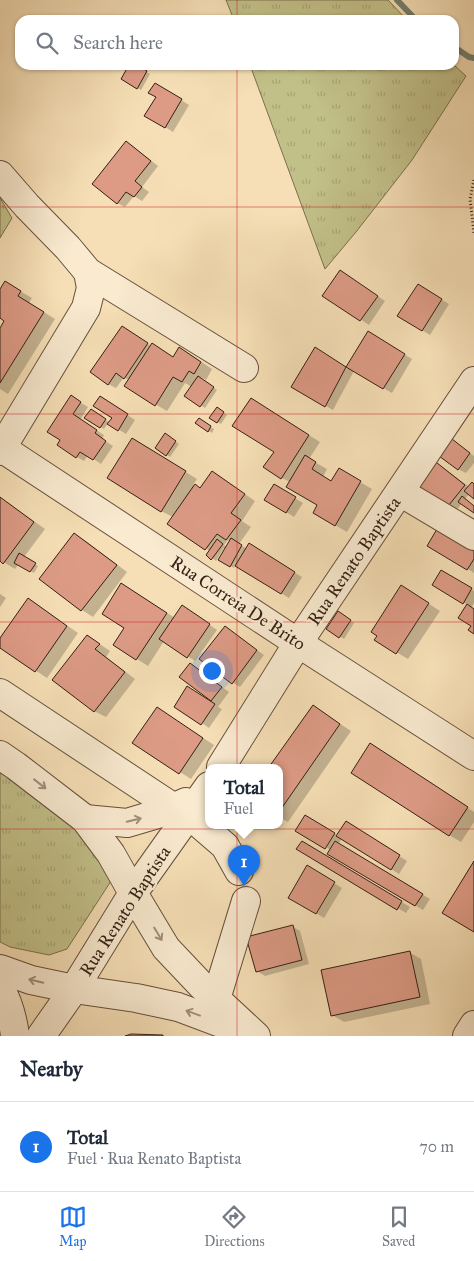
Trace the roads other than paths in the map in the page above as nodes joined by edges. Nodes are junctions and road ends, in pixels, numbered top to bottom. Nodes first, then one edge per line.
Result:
1 (0, 175) edge
2 (88, 272) junction
3 (244, 368) dead end
4 (474, 381) edge
5 (1, 449) edge
6 (400, 492) junction
7 (474, 536) edge
8 (298, 643) junction
9 (0, 693) edge
10 (0, 755) edge
11 (474, 756) edge
12 (223, 764) edge
13 (194, 801) edge
14 (205, 817) edge
15 (85, 819) junction
16 (213, 829) edge
17 (239, 872) dead end
18 (133, 893) junction
19 (246, 901) dead end
20 (0, 969) edge
21 (0, 987) edge
22 (74, 989) junction
23 (216, 999) junction
24 (474, 1025) edge
25 (15, 1036) edge
26 (41, 1036) edge
27 (256, 1036) edge
28 (467, 1036) edge

1 - 2 street
2 - 3 street
2 - 5 street
4 - 6 street, Rua Renato Baptista
5 - 8 street, Rua Correia De Brito
6 - 7 street
6 - 8 street, Rua Renato Baptista
8 - 11 street, Rua Correia De Brito
8 - 12 street, Rua Renato Baptista
9 - 13 street
10 -> 15 street
13 - 14 street
15 -> 13 street
13 - 18 street, Rua Renato Baptista
15 - 18 street
16 - 17 street
18 - 22 street, Rua Renato Baptista
18 -> 23 street
19 - 23 street
22 -> 20 street
21 - 25 street
22 - 26 street, Rua Renato Baptista
27 -> 22 street
23 - 27 street
24 - 28 street

